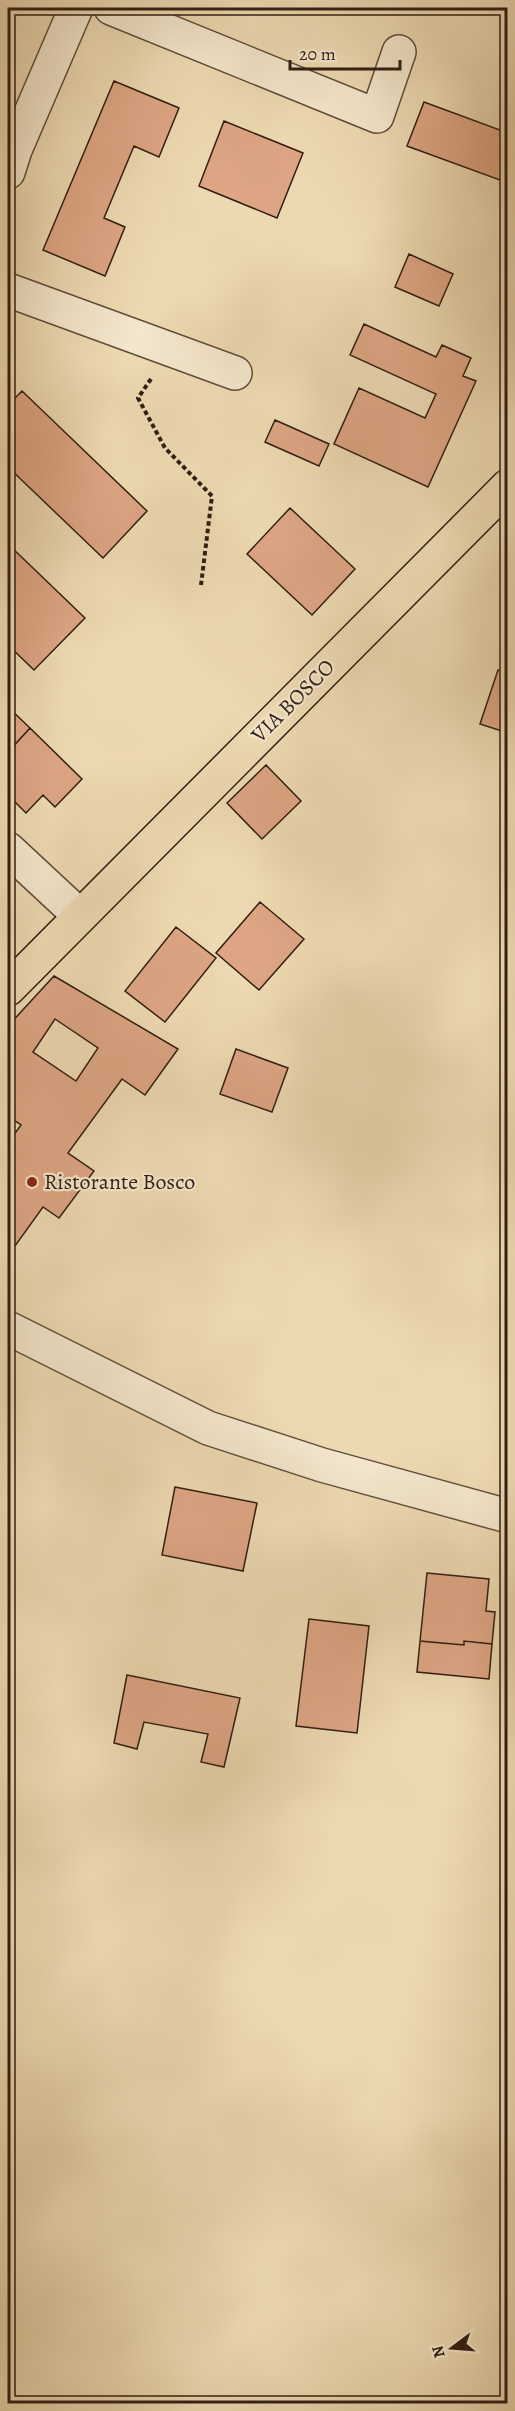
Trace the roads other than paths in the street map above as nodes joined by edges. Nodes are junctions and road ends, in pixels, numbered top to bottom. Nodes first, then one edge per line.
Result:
1 (75, 8) edge
2 (111, 8) edge
3 (399, 52) dead end
4 (10, 156) edge
5 (8, 290) edge
6 (235, 373) dead end
7 (507, 486) edge
8 (8, 849) edge
9 (80, 916) junction
10 (8, 989) edge
11 (8, 1328) edge
12 (507, 1516) edge

1 - 4 street
2 - 3 street
5 - 6 street
7 - 9 main road, VIA BOSCO
8 - 9 street
9 - 10 main road, VIA BOSCO
11 - 12 street

